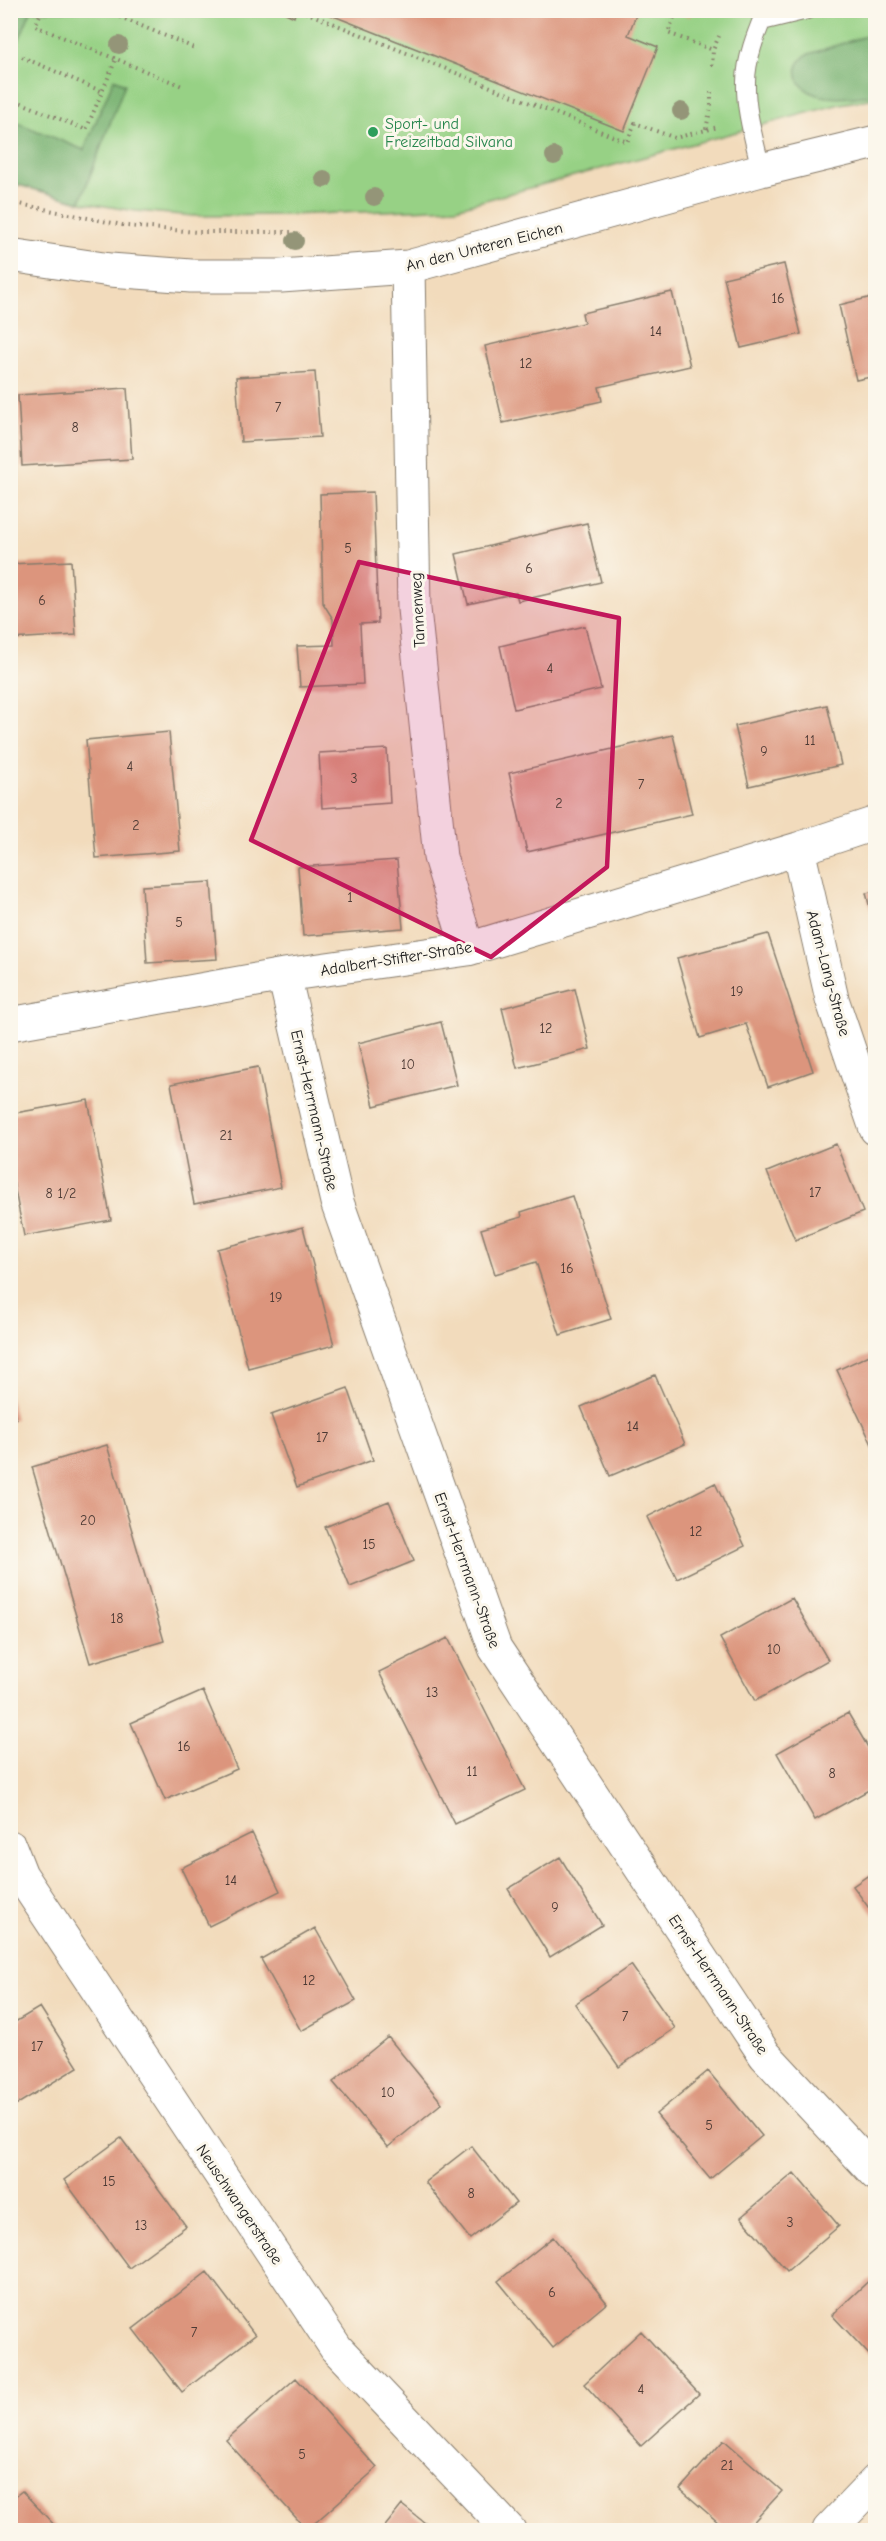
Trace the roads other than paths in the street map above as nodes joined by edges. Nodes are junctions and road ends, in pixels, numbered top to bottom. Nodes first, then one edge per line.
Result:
1 (807, 10) edge
2 (764, 16) edge
3 (876, 142) edge
4 (761, 170) junction
5 (10, 255) edge
6 (408, 267) junction
7 (876, 823) edge
8 (798, 849) junction
9 (468, 949) junction
10 (284, 975) junction
11 (10, 1024) edge
12 (876, 1129) edge
13 (10, 1847) edge
14 (876, 2174) edge
15 (876, 2481) edge
16 (509, 2530) edge
17 (830, 2530) edge

1 - 2 lane
2 - 4 lane
3 - 4 street, An den Unteren Eichen
4 - 6 street, An den Unteren Eichen
5 - 6 street, An den Unteren Eichen
6 - 9 street, Tannenweg
7 - 8 street, Adalbert-Stifter-Straße
8 - 9 street, Adalbert-Stifter-Straße
8 - 12 street, Adam-Lang-Straße
9 - 10 street, Adalbert-Stifter-Straße
10 - 11 street, Adalbert-Stifter-Straße
10 - 14 street, Ernst-Herrmann-Straße
13 - 16 street, Neuschwangerstraße
15 - 17 street

